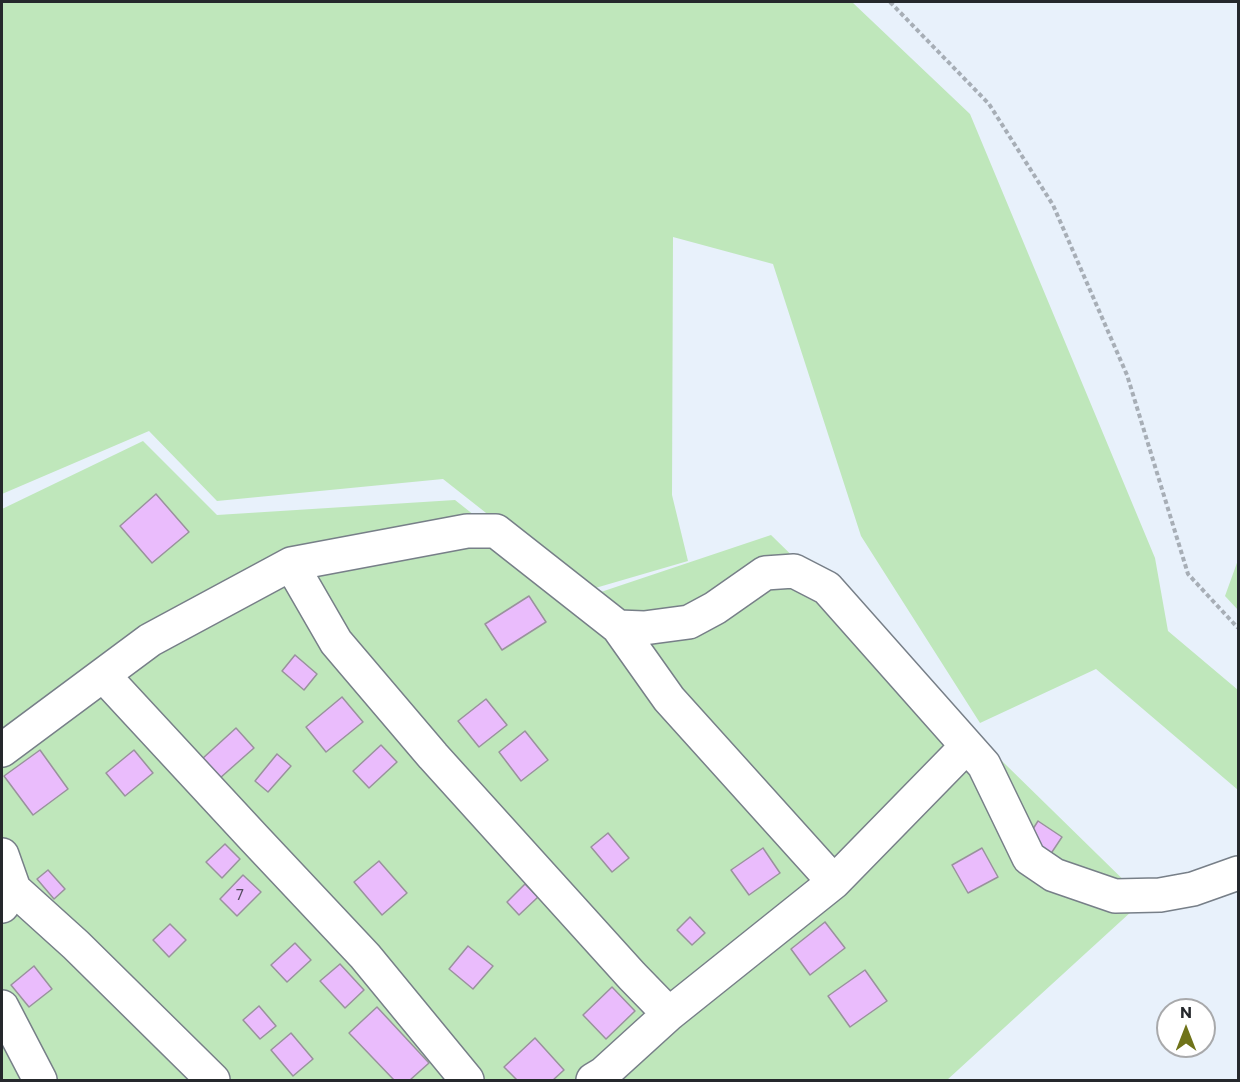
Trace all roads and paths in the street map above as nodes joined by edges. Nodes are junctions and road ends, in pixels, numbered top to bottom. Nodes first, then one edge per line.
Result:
1 (890, 2) edge
2 (291, 564) junction
3 (618, 627) junction
4 (1239, 628) edge
5 (103, 675) junction
6 (967, 746) junction
7 (2, 750) edge
8 (2, 855) edge
9 (1239, 873) edge
10 (834, 882) junction
11 (8, 898) edge
12 (2, 1007) edge
13 (669, 1014) junction
14 (40, 1080) edge
15 (213, 1080) edge
16 (467, 1080) edge
17 (593, 1080) edge

1 - 4 path
2 - 3 lane
2 - 5 lane
2 - 13 lane
3 - 6 lane
3 - 10 lane
5 - 7 lane
5 - 16 lane
6 - 9 lane
6 - 10 lane
8 - 11 lane
10 - 13 lane
11 - 15 lane
12 - 14 lane
13 - 17 lane

